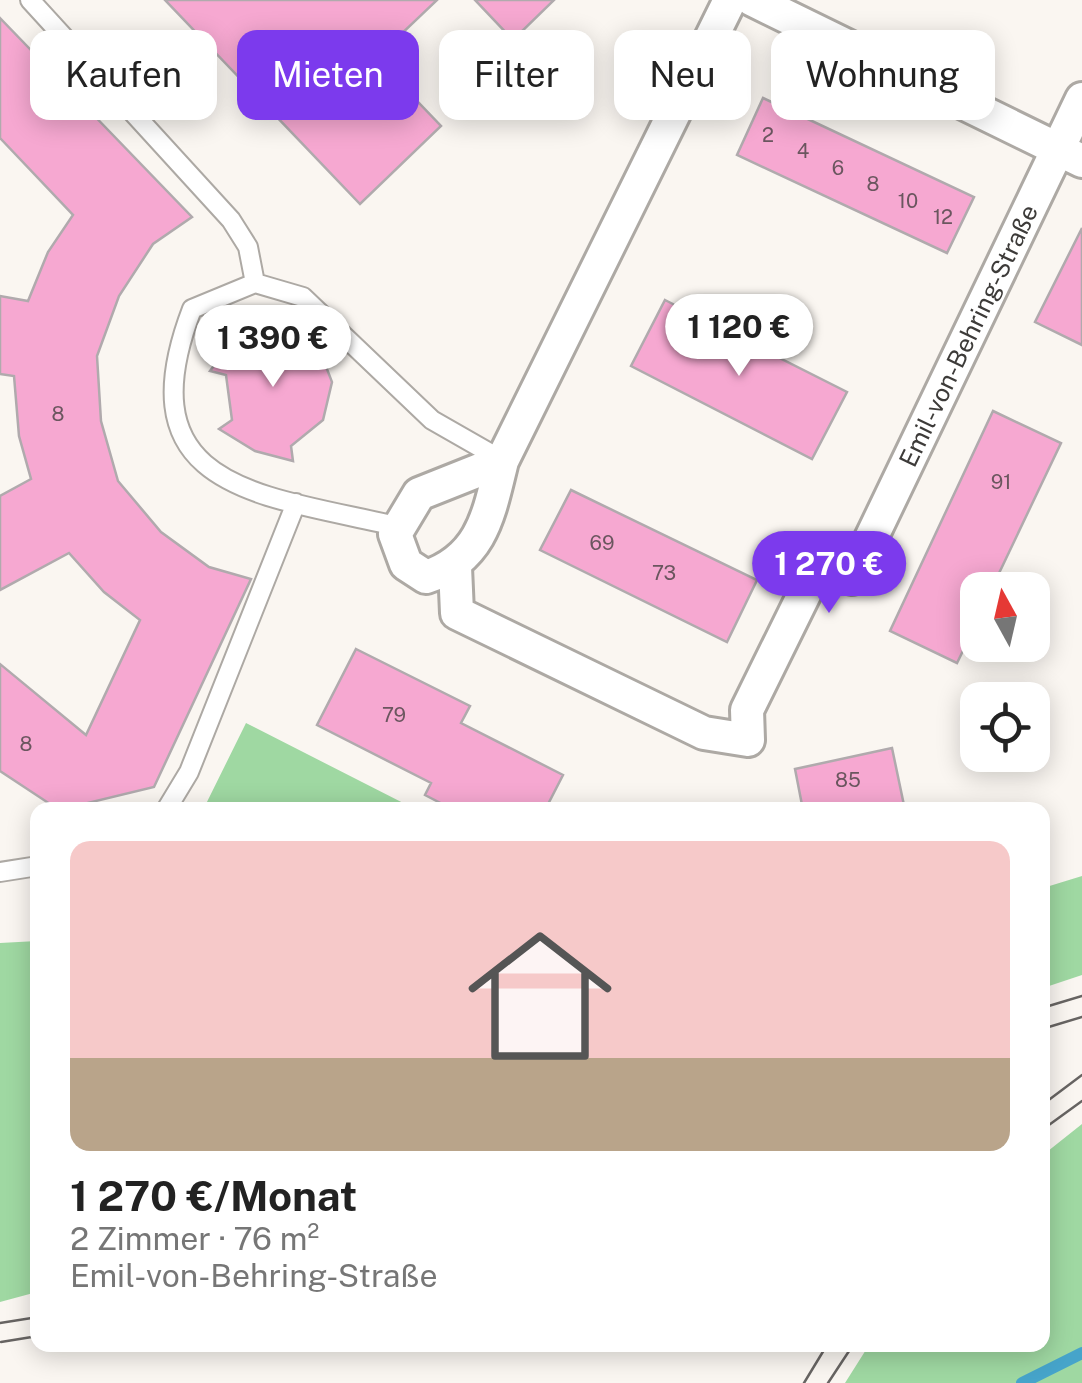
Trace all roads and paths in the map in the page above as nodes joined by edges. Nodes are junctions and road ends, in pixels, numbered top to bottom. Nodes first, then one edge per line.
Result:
1 (30, 0) edge
2 (730, 0) edge
3 (752, 0) edge
4 (1082, 99) edge
5 (1070, 155) edge
6 (255, 283) junction
7 (502, 460) junction
8 (296, 503) junction
9 (400, 527) junction
10 (454, 567) junction
11 (171, 802) edge
12 (30, 867) edge
13 (0, 872) edge

1 - 6 lane
2 - 7 street
3 - 5 street
4 - 5 street, Emil-von-Behring-Straße
5 - 10 street, Emil-von-Behring-Straße
6 - 7 lane
6 - 8 lane
7 - 9 street
7 - 10 street
8 - 9 lane
8 - 11 lane
9 - 10 street
12 - 13 lane

